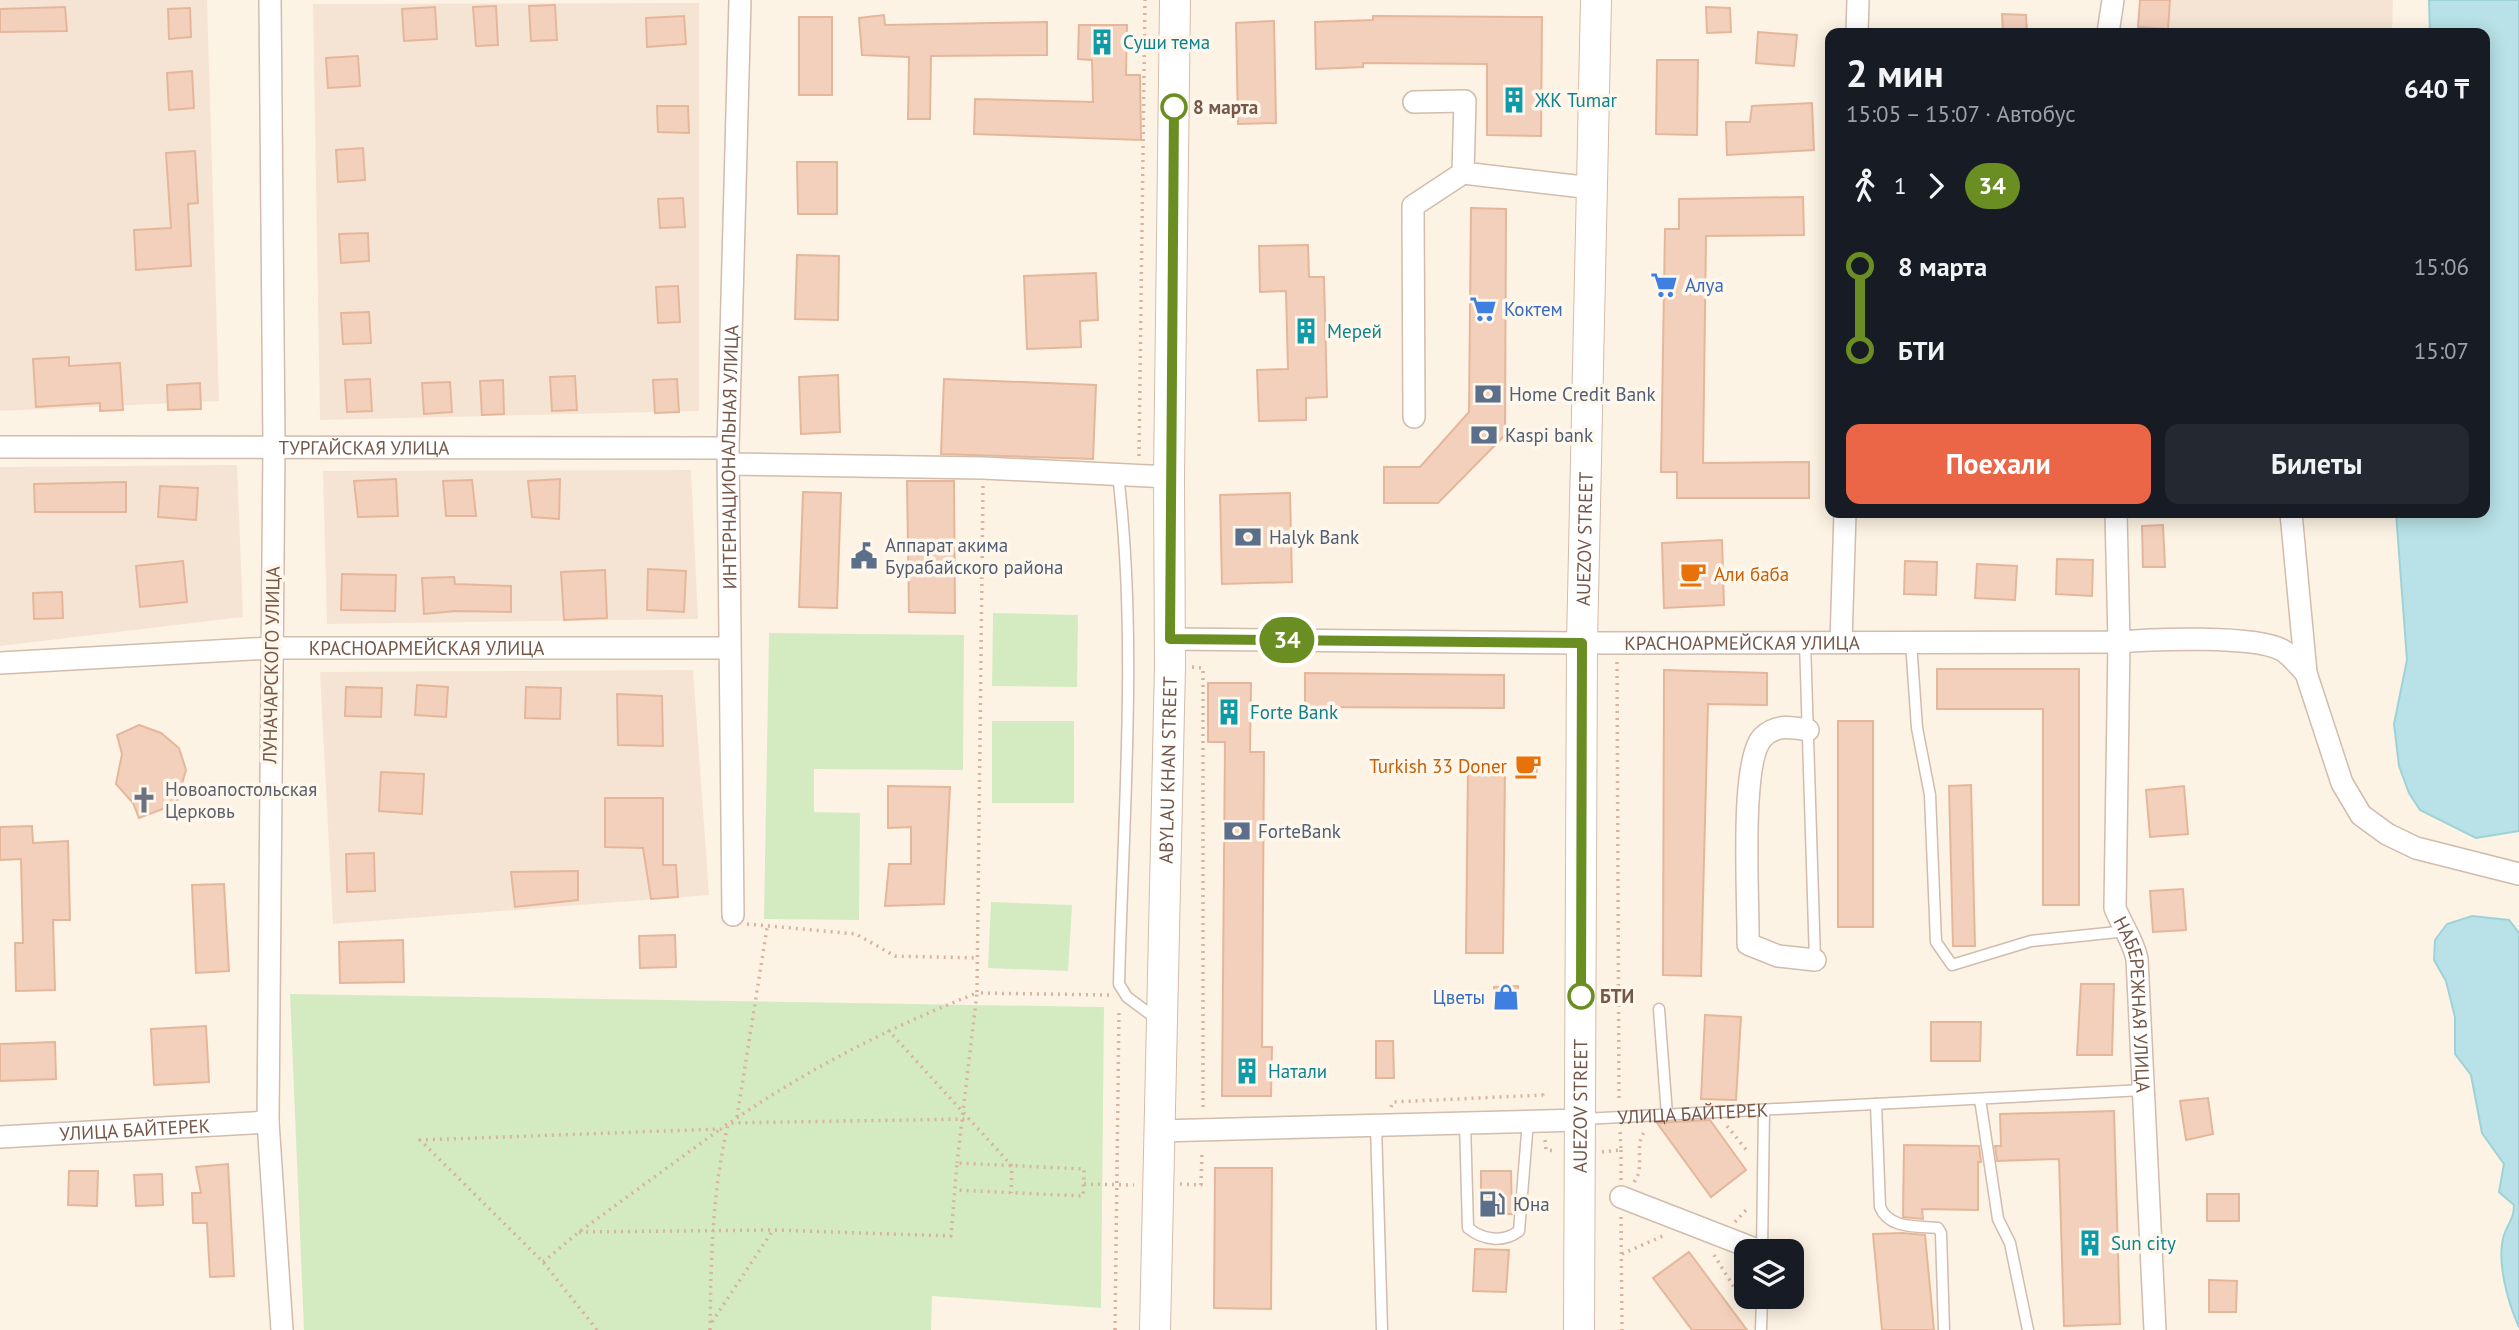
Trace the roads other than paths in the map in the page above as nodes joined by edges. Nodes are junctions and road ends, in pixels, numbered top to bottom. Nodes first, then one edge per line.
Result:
1 (270, 0) edge
2 (740, 0) edge
3 (1175, 0) edge
4 (1596, 0) edge
5 (1858, 0) edge
6 (2113, 0) edge
7 (1857, 28) edge
8 (2115, 28) edge
9 (1414, 102) dead end
10 (1463, 173) junction
11 (1592, 188) junction
12 (1413, 417) dead end
13 (275, 446) junction
14 (0, 447) edge
15 (729, 456) junction
16 (1118, 475) junction
17 (1169, 477) junction
18 (1844, 518) edge
19 (2116, 518) edge
20 (2291, 518) edge
21 (1805, 642) junction
22 (1841, 642) junction
23 (1911, 642) junction
24 (2119, 642) junction
25 (1582, 643) junction
26 (271, 648) junction
27 (729, 648) junction
28 (1170, 652) junction
29 (0, 663) edge
30 (2306, 673) junction
31 (1808, 730) junction
32 (2519, 874) edge
33 (733, 915) road end
34 (2127, 931) junction
35 (1815, 960) joint
36 (1659, 1009) dead end
37 (1160, 1022) junction
38 (2143, 1090) junction
39 (1980, 1099) junction
40 (1876, 1104) junction
41 (1764, 1110) junction
42 (1667, 1115) junction
43 (1580, 1119) junction
44 (1528, 1121) junction
45 (268, 1122) junction
46 (1465, 1123) junction
47 (1376, 1125) junction
48 (1159, 1131) junction
49 (0, 1138) edge
50 (1621, 1197) road end
51 (1761, 1239) edge
52 (1734, 1246) edge
53 (1762, 1309) edge
54 (282, 1330) edge
55 (1155, 1330) edge
56 (1382, 1330) edge
57 (1579, 1330) edge
58 (1761, 1330) edge
59 (1944, 1330) edge
60 (2028, 1330) edge
61 (2155, 1330) edge

1 - 13 street, ЛУНАЧАРСКОГО УЛИЦА
2 - 15 street, ИНТЕРНАЦИОНАЛЬНАЯ УЛИЦА
3 - 17 main road, ABYLAU KHAN STREET
4 - 11 main road, AUEZOV STREET
5 - 7 street
6 - 8 street
9 - 10 street
10 - 11 street
10 - 12 street
11 - 25 main road, AUEZOV STREET
13 - 14 street, ТУРГАЙСКАЯ УЛИЦА
13 - 15 street, ТУРГАЙСКАЯ УЛИЦА
13 - 26 street, ЛУНАЧАРСКОГО УЛИЦА
15 - 16 street, ТУРГАЙСКАЯ УЛИЦА
15 - 27 street, ИНТЕРНАЦИОНАЛЬНАЯ УЛИЦА
16 - 17 street, ТУРГАЙСКАЯ УЛИЦА
16 - 37 lane
17 - 28 main road, ABYLAU KHAN STREET
18 - 22 street
19 - 24 street, НАБЕРЕЖНАЯ УЛИЦА
20 - 30 street
21 - 22 street, КРАСНОАРМЕЙСКАЯ УЛИЦА
21 - 25 street, КРАСНОАРМЕЙСКАЯ УЛИЦА
21 - 31 lane
22 - 23 street, КРАСНОАРМЕЙСКАЯ УЛИЦА
23 - 24 street, КРАСНОАРМЕЙСКАЯ УЛИЦА
23 - 34 lane
24 - 30 street, КРАСНОАРМЕЙСКАЯ УЛИЦА
24 - 34 street, НАБЕРЕЖНАЯ УЛИЦА
25 - 28 street, КРАСНОАРМЕЙСКАЯ УЛИЦА
25 - 43 main road, AUEZOV STREET
26 - 27 street, КРАСНОАРМЕЙСКАЯ УЛИЦА
26 - 29 street, КРАСНОАРМЕЙСКАЯ УЛИЦА
26 - 45 street, ЛУНАЧАРСКОГО УЛИЦА
27 - 33 street, ИНТЕРНАЦИОНАЛЬНАЯ УЛИЦА
28 - 37 main road, ABYLAU KHAN STREET
30 - 32 street
31 - 35 lane
31 - 35 street
34 - 38 street, НАБЕРЕЖНАЯ УЛИЦА
36 - 42 lane
37 - 48 main road, ABYLAU KHAN STREET
38 - 39 lane, УЛИЦА БАЙТЕРЕК
38 - 61 street, НАБЕРЕЖНАЯ УЛИЦА
39 - 40 lane, УЛИЦА БАЙТЕРЕК
39 - 60 lane
40 - 41 lane, УЛИЦА БАЙТЕРЕК
40 - 59 lane
41 - 42 lane, УЛИЦА БАЙТЕРЕК
41 - 51 lane
42 - 43 lane, УЛИЦА БАЙТЕРЕК
43 - 44 street, УЛИЦА БАЙТЕРЕК
43 - 57 main road, AUEZOV STREET
44 - 46 street, УЛИЦА БАЙТЕРЕК
44 - 46 lane
45 - 49 street, УЛИЦА БАЙТЕРЕК
45 - 54 street, ЛУНАЧАРСКОГО УЛИЦА
46 - 47 street, УЛИЦА БАЙТЕРЕК
47 - 48 street, УЛИЦА БАЙТЕРЕК
47 - 56 lane
48 - 55 main road, ABYLAU KHAN STREET
50 - 52 street
53 - 58 lane

